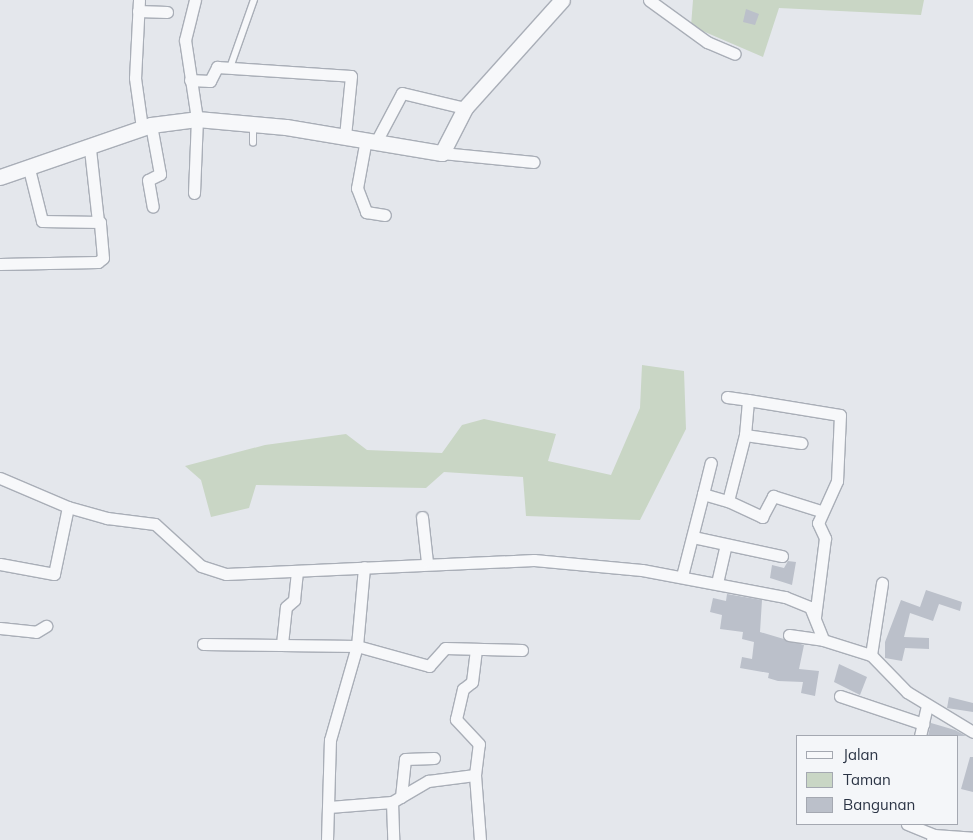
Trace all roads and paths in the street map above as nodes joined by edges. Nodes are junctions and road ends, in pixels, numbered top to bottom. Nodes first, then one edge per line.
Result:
1 (196, 0) edge
2 (254, 0) edge
3 (562, 0) edge
4 (649, 0) edge
5 (138, 6) edge
6 (167, 12) dead end
7 (735, 54) dead end
8 (230, 68) junction
9 (190, 80) junction
10 (465, 108) junction
11 (197, 119) junction
12 (146, 126) junction
13 (253, 126) junction
14 (345, 136) junction
15 (371, 139) junction
16 (253, 143) dead end
17 (90, 149) junction
18 (442, 153) junction
19 (534, 162) dead end
20 (29, 169) junction
21 (0, 177) edge
22 (194, 193) dead end
23 (153, 206) dead end
24 (384, 215) dead end
25 (98, 222) junction
26 (0, 264) edge
27 (727, 397) dead end
28 (748, 400) junction
29 (745, 435) junction
30 (801, 443) dead end
31 (711, 462) dead end
32 (0, 478) edge
33 (703, 494) junction
34 (728, 501) junction
35 (66, 506) junction
36 (822, 511) junction
37 (422, 517) dead end
38 (693, 537) junction
39 (726, 545) junction
40 (782, 556) dead end
41 (427, 562) junction
42 (0, 564) edge
43 (364, 567) junction
44 (297, 573) junction
45 (682, 576) junction
46 (717, 583) junction
47 (882, 583) dead end
48 (815, 617) junction
49 (46, 626) dead end
50 (0, 628) edge
51 (789, 635) dead end
52 (823, 640) junction
53 (203, 644) dead end
54 (282, 644) junction
55 (357, 646) junction
56 (476, 650) junction
57 (522, 650) dead end
58 (871, 655) junction
59 (840, 696) dead end
60 (927, 706) junction
61 (923, 724) junction
62 (973, 732) edge
63 (920, 735) edge
64 (434, 758) dead end
65 (475, 775) junction
66 (397, 800) junction
67 (329, 807) junction
68 (908, 825) edge
69 (933, 837) edge
70 (973, 838) edge
71 (327, 840) edge
72 (393, 840) edge
73 (480, 840) edge

1 - 9 street
2 - 8 lane
3 - 10 street
4 - 7 street
5 - 6 street
5 - 12 street
8 - 9 street
8 - 14 street
9 - 11 street
10 - 15 street
10 - 18 street
11 - 12 street
11 - 13 street
11 - 22 street
12 - 17 street
12 - 23 street
13 - 14 street
13 - 16 lane
14 - 15 street
15 - 18 street
15 - 24 street
17 - 20 street
17 - 25 street
18 - 19 street
20 - 21 street
20 - 25 street
25 - 26 street
27 - 28 street
28 - 29 street
28 - 36 street
29 - 30 street
29 - 34 street
31 - 33 street
32 - 35 street
33 - 34 street
33 - 38 street
34 - 36 street
35 - 42 street
35 - 44 street
36 - 48 street
37 - 41 street
38 - 39 street
38 - 45 street
39 - 40 street
39 - 46 street
41 - 43 street
41 - 45 street
43 - 44 street
43 - 55 street
44 - 54 street
45 - 46 street
46 - 48 street
47 - 58 street
48 - 52 street
49 - 50 street
51 - 52 street
52 - 58 street
53 - 54 street
54 - 55 street
55 - 56 street
55 - 67 street
56 - 57 street
56 - 65 street
58 - 60 street
59 - 61 street
60 - 61 street
60 - 62 street
61 - 63 street
64 - 66 street
65 - 66 street
65 - 73 street
66 - 67 street
66 - 72 street
67 - 71 street
68 - 69 street
69 - 70 street

